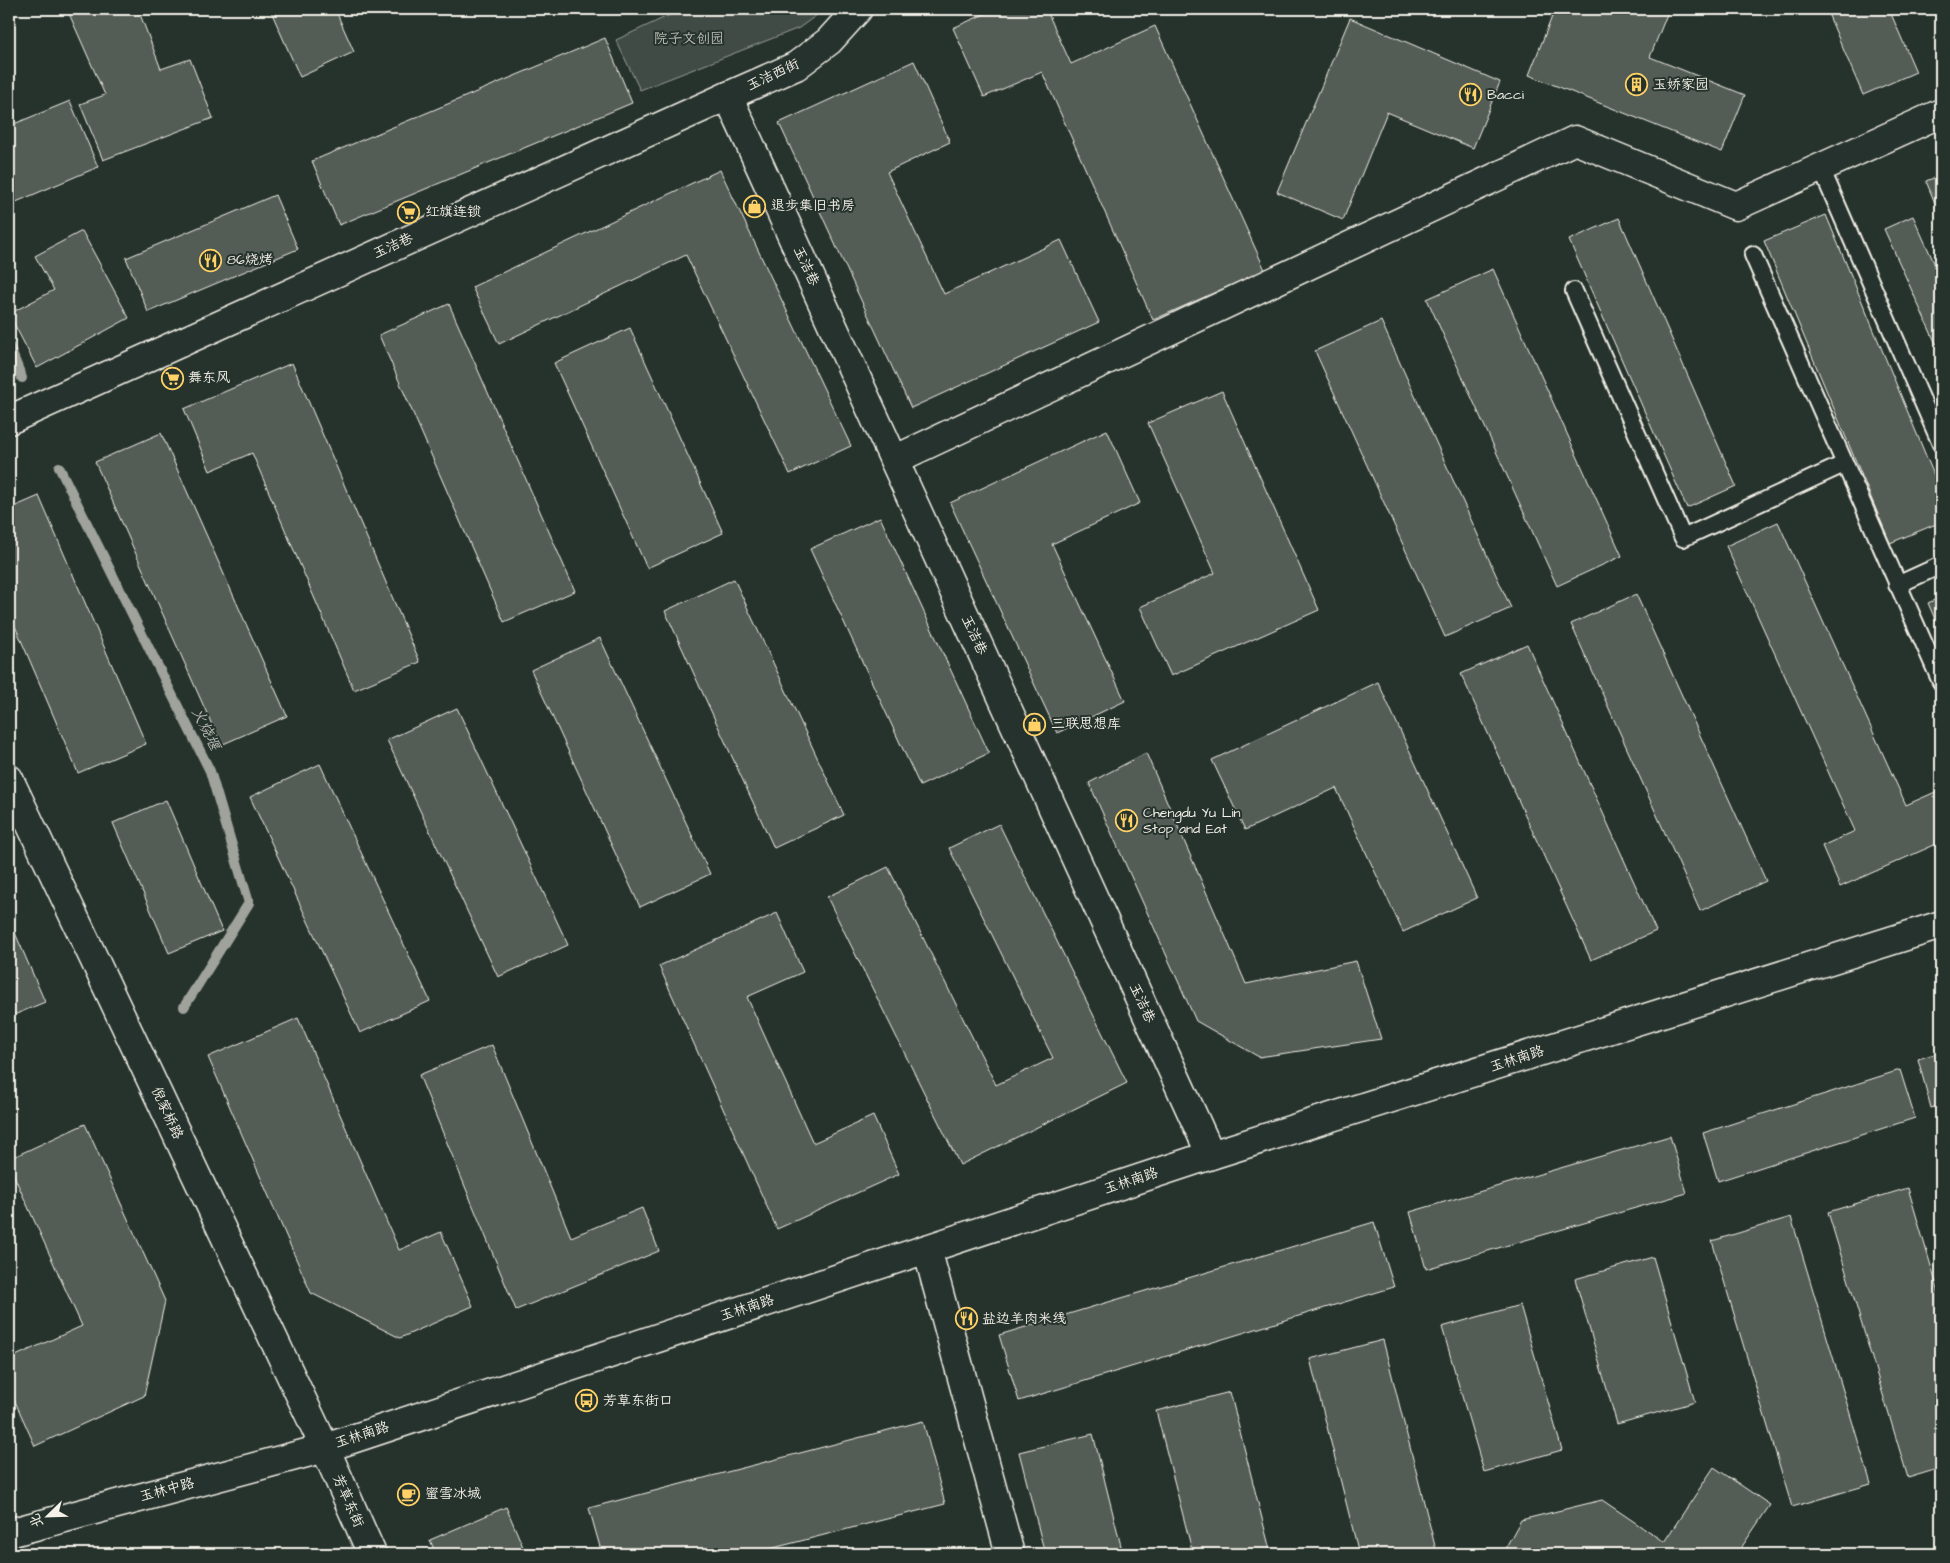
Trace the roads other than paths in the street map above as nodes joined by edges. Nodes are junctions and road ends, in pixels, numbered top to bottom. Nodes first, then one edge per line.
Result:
1 (858, 9) edge
2 (728, 96) junction
3 (1941, 113) edge
4 (1820, 168) junction
5 (1753, 255) dead end
6 (1574, 291) dead end
7 (9, 420) edge
8 (1941, 444) edge
9 (894, 460) junction
10 (1844, 464) junction
11 (1941, 564) edge
12 (1897, 584) junction
13 (1941, 682) edge
14 (9, 779) edge
15 (1941, 925) edge
16 (1211, 1155) junction
17 (927, 1248) junction
18 (324, 1448) junction
19 (9, 1533) edge
20 (372, 1554) edge
21 (1010, 1554) edge

1 - 2 street, 玉洁西街
2 - 7 street, 玉洁巷
2 - 9 street, 玉洁巷
3 - 4 street
4 - 8 lane
4 - 9 street
5 - 10 lane
6 - 10 lane
9 - 16 street, 玉洁巷
10 - 12 lane
11 - 12 lane
12 - 13 lane
14 - 18 street, 倪家桥路
15 - 16 street, 玉林南路
16 - 17 street, 玉林南路
17 - 18 street, 玉林南路
17 - 21 street
18 - 19 street, 玉林中路
18 - 20 street, 芳草东街

